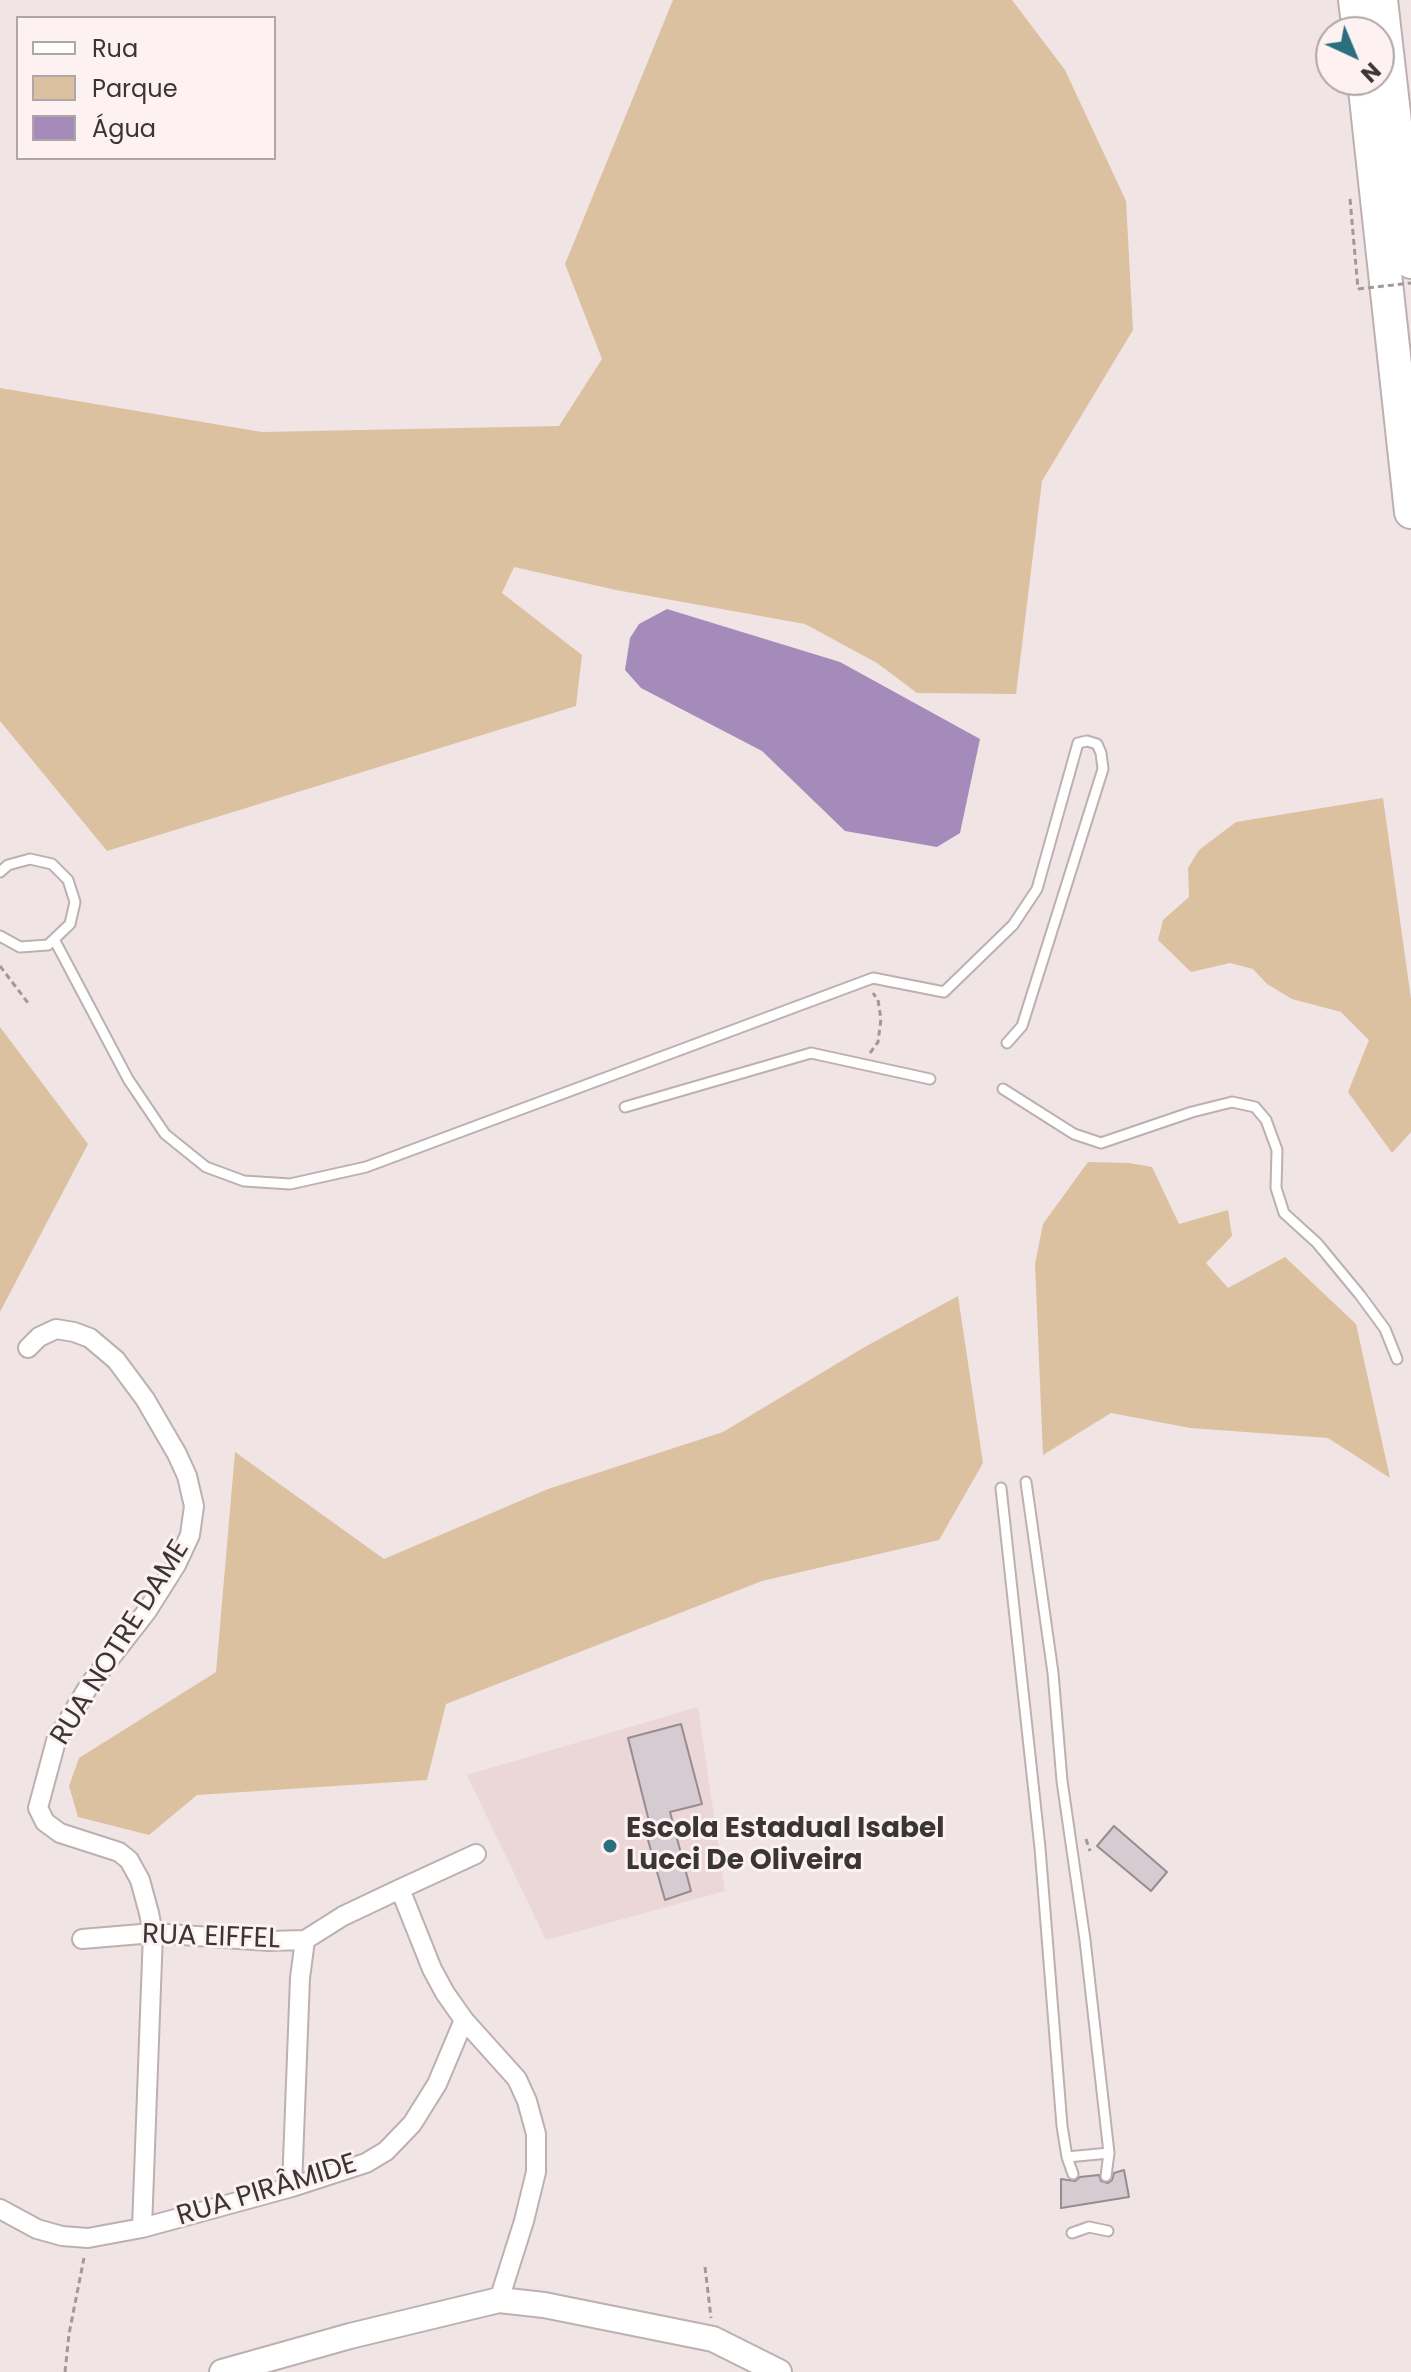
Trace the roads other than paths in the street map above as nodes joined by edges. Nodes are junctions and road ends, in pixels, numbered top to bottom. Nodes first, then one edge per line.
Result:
1 (1381, 0) edge
2 (1366, 96) edge
3 (1411, 262) edge
4 (1411, 512) edge
5 (0, 872) edge
6 (0, 936) edge
7 (55, 941) junction
8 (1007, 1043) dead end
9 (930, 1079) dead end
10 (1003, 1089) dead end
11 (625, 1107) dead end
12 (28, 1348) dead end
13 (1397, 1359) dead end
14 (1026, 1482) dead end
15 (1001, 1488) dead end
16 (476, 1854) dead end
17 (400, 1889) junction
18 (153, 1933) junction
19 (82, 1939) dead end
20 (305, 1940) junction
21 (464, 2020) junction
22 (1109, 2153) junction
23 (1067, 2157) junction
24 (1073, 2174) dead end
25 (1106, 2176) dead end
26 (292, 2187) junction
27 (0, 2209) edge
28 (142, 2228) junction
29 (1108, 2231) dead end
30 (1072, 2233) dead end
31 (499, 2300) junction
32 (222, 2372) edge
33 (779, 2372) edge

1 - 3 highway
2 - 4 highway
5 - 7 lane
6 - 7 lane
7 - 8 lane
9 - 11 lane
10 - 13 lane
12 - 18 street, RUA NOTRE DAME
14 - 22 lane
15 - 23 lane
16 - 17 street, RUA EIFFEL
17 - 20 street, RUA EIFFEL
17 - 21 street
18 - 19 street, RUA EIFFEL
18 - 20 street, RUA EIFFEL
18 - 28 street, RUA NOTRE DAME
20 - 26 street
21 - 26 street, RUA PIRÂMIDE
21 - 31 street
22 - 23 lane
22 - 25 lane
23 - 24 lane
26 - 28 street, RUA PIRÂMIDE
27 - 28 street, RUA PIRÂMIDE
29 - 30 lane
31 - 32 main road
31 - 33 main road

